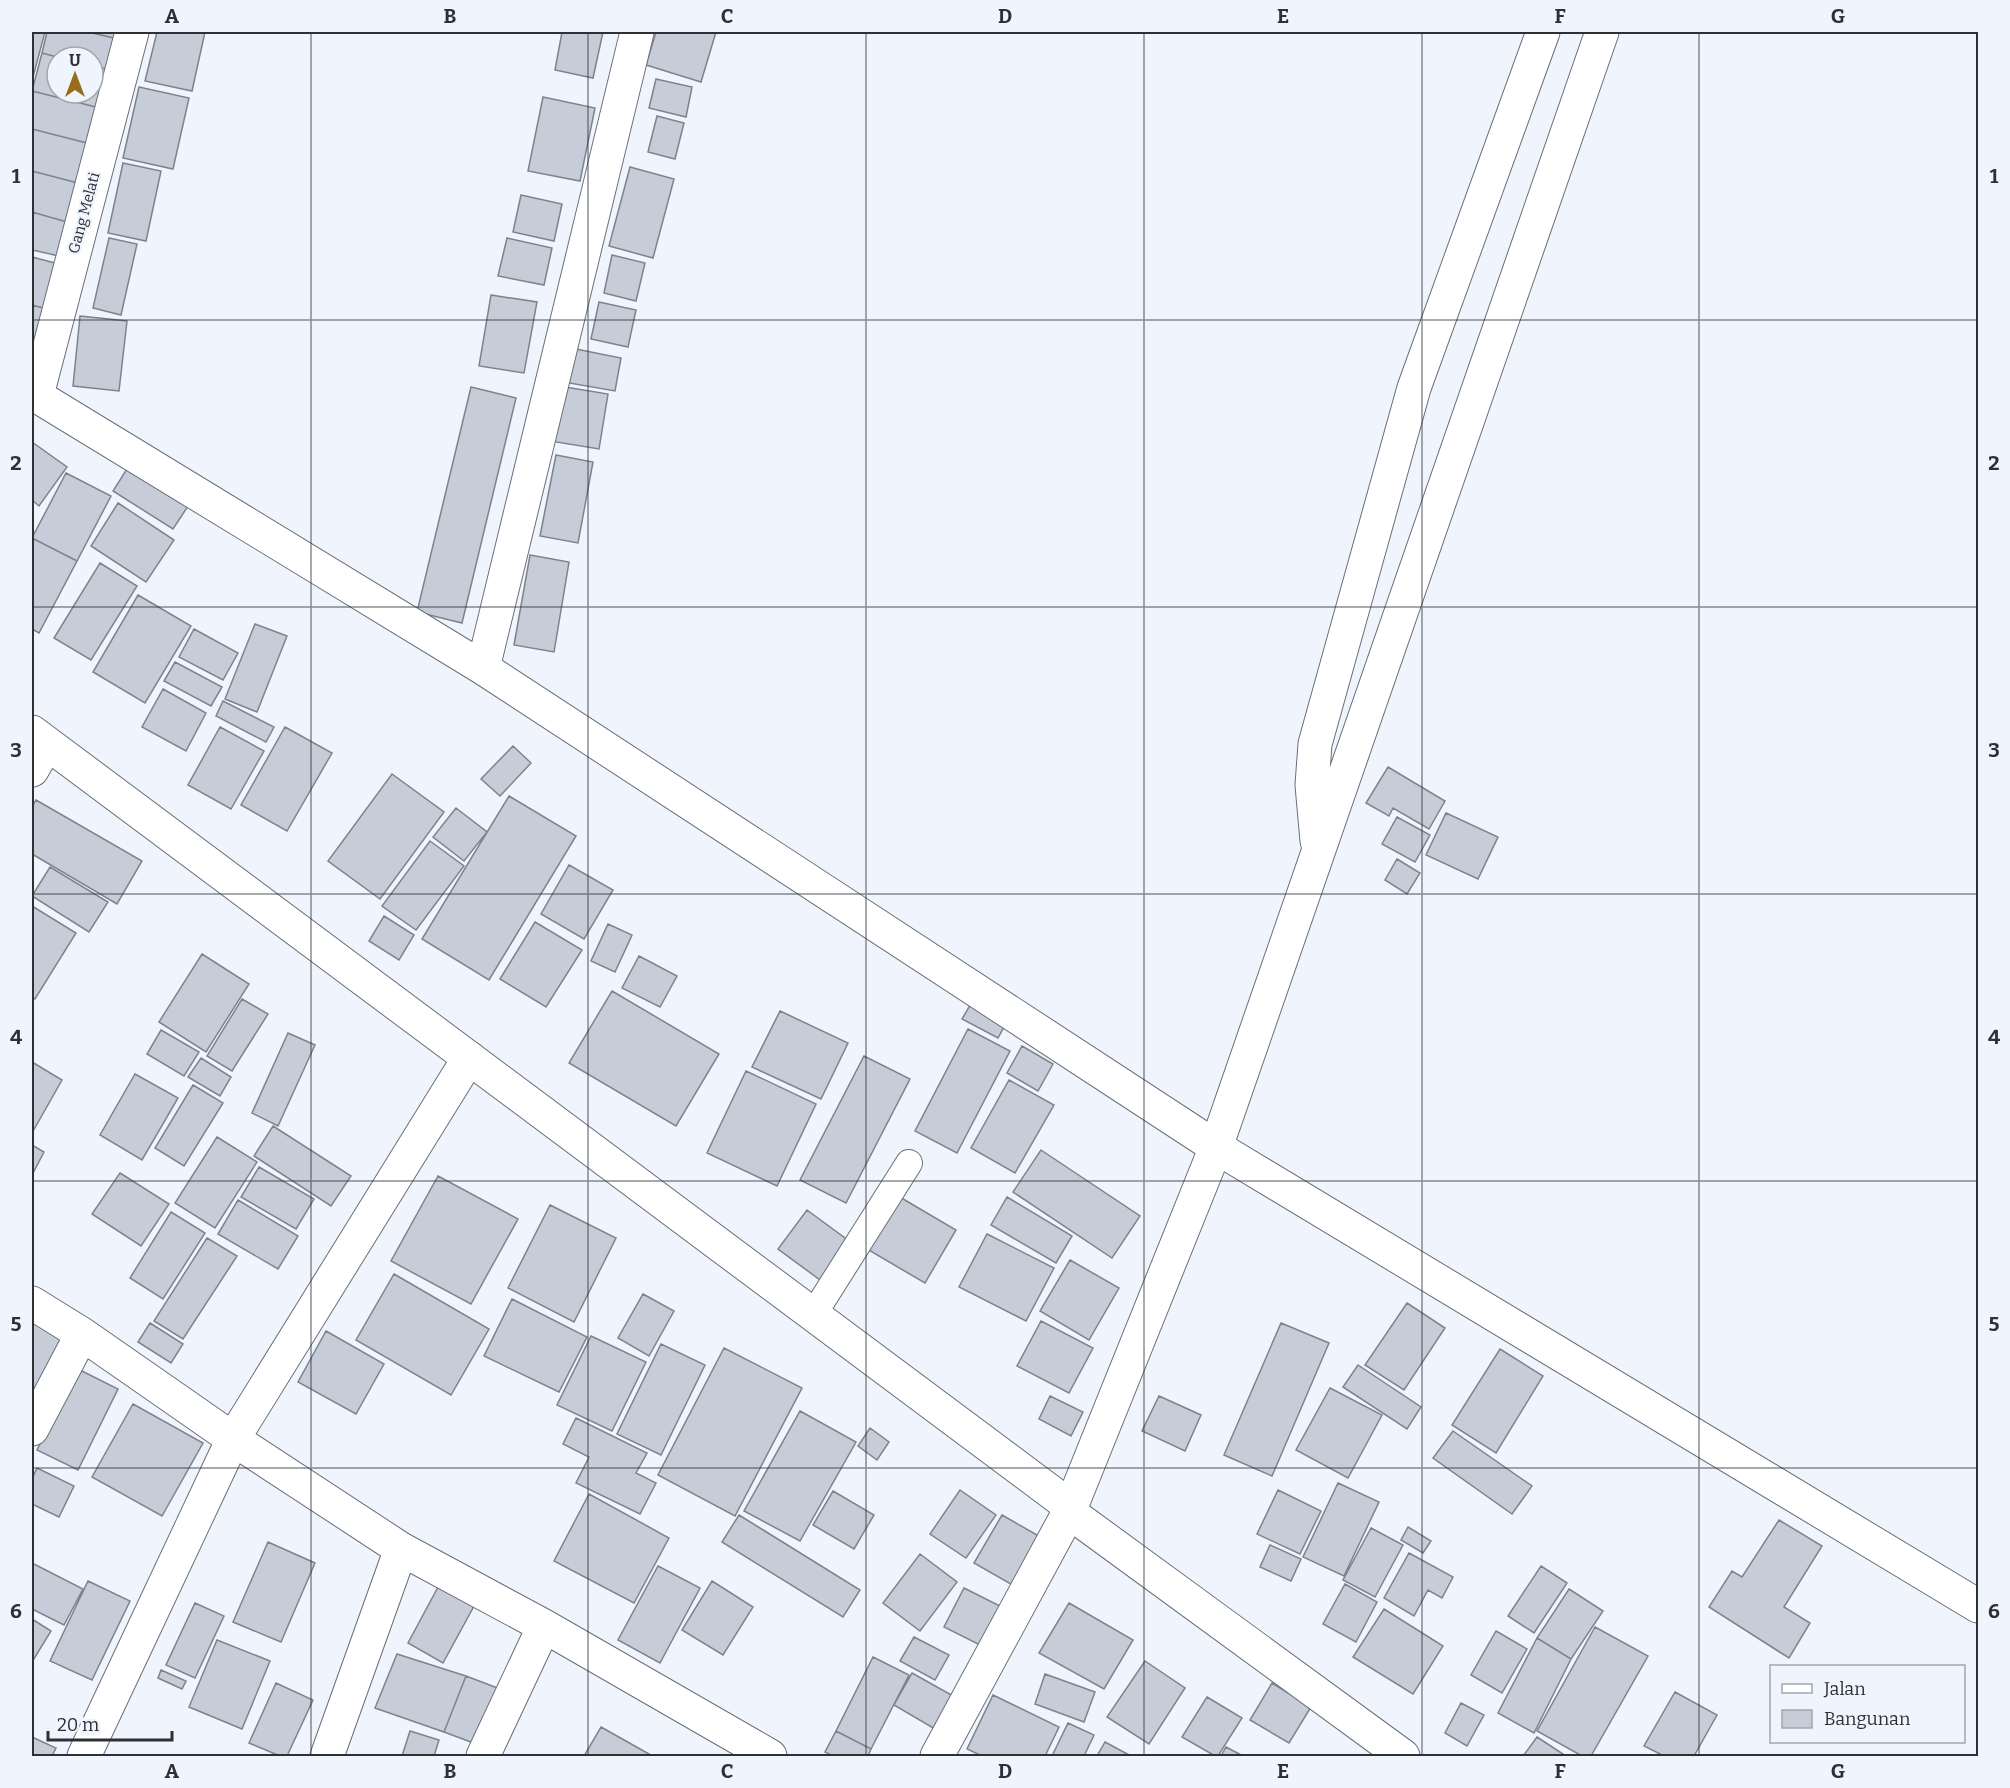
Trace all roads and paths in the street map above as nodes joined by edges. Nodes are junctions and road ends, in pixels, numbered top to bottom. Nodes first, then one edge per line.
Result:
1 (132, 32) edge
2 (637, 32) edge
3 (1543, 32) edge
4 (1602, 32) edge
5 (34, 394) edge
6 (483, 668) junction
7 (37, 748) edge
8 (1318, 852) junction
9 (469, 1059) junction
10 (1216, 1147) junction
11 (909, 1163) dead end
12 (32, 1303) edge
13 (813, 1315) junction
14 (82, 1334) junction
15 (32, 1429) edge
16 (233, 1439) junction
17 (1069, 1512) junction
18 (401, 1549) junction
19 (1978, 1606) edge
20 (544, 1626) junction
21 (84, 1756) edge
22 (327, 1756) edge
23 (483, 1756) edge
24 (770, 1756) edge
25 (937, 1756) edge
26 (1403, 1756) edge

1 - 5 street, Gang Melati
2 - 6 street
3 - 8 street
4 - 8 street
5 - 6 street
6 - 10 street
7 - 9 street
8 - 10 street
9 - 13 street
9 - 16 street
10 - 17 street
10 - 19 street
11 - 13 lane
12 - 14 street
13 - 17 street
14 - 15 street
14 - 16 street
16 - 18 street
16 - 21 street
17 - 25 street
17 - 26 street
18 - 20 street
18 - 22 street
20 - 23 street
20 - 24 street

